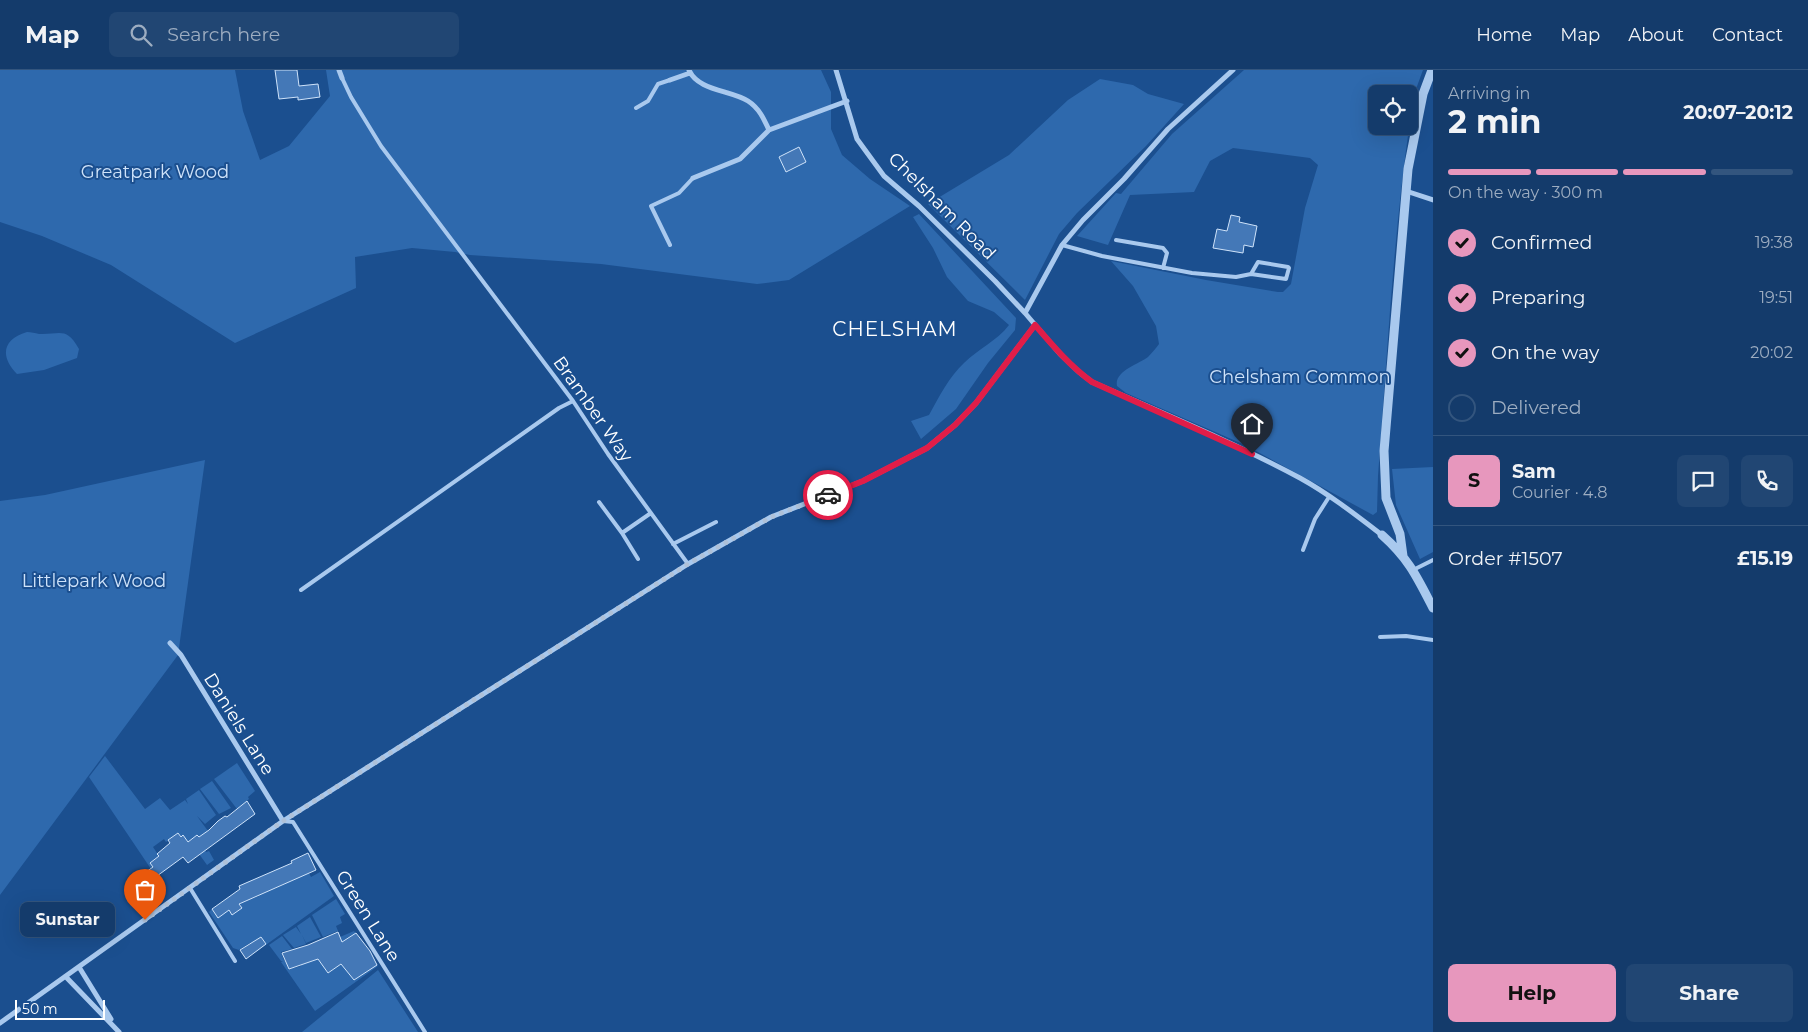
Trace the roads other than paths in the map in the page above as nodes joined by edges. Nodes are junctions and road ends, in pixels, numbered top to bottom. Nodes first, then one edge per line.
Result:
1 (339, 70) edge
2 (836, 70) edge
3 (1234, 70) edge
4 (1432, 70) edge
5 (689, 71) edge
6 (342, 78) joint
7 (670, 80) joint
8 (846, 102) junction
9 (636, 108) dead end
10 (769, 130) junction
11 (694, 178) joint
12 (1406, 191) junction
13 (1433, 200) edge
14 (1116, 240) dead end
15 (670, 245) dead end
16 (1062, 245) junction
17 (1163, 268) junction
18 (1252, 274) junction
19 (1025, 313) junction
20 (1035, 325) junction
21 (573, 400) junction
22 (1329, 497) junction
23 (599, 502) dead end
24 (650, 513) junction
25 (716, 522) dead end
26 (622, 533) junction
27 (1382, 535) joint
28 (673, 544) junction
29 (1303, 550) dead end
30 (1403, 556) junction
31 (638, 559) dead end
32 (1433, 560) edge
33 (688, 564) junction
34 (1413, 570) junction
35 (300, 590) dead end
36 (1433, 608) edge
37 (1380, 637) dead end
38 (1433, 640) edge
39 (170, 643) dead end
40 (283, 821) junction
41 (190, 888) junction
42 (235, 961) dead end
43 (79, 967) junction
44 (66, 977) junction
45 (0, 1023) edge
46 (118, 1030) edge
47 (425, 1032) edge

1 - 6 street
2 - 8 street, Chelsham Road
3 - 16 street
4 - 12 street
5 - 7 street
5 - 10 street
6 - 21 lane, Bramber Way
7 - 9 lane
8 - 10 street
8 - 19 street, Chelsham Road
10 - 11 street
11 - 15 lane
12 - 13 street
12 - 30 street
14 - 17 lane
16 - 17 lane
16 - 19 street
17 - 18 lane
18 - 18 lane
19 - 20 street
20 - 22 street
20 - 33 street
21 - 24 lane, Bramber Way
21 - 35 lane
22 - 27 street
22 - 29 lane
23 - 26 lane
24 - 26 lane
24 - 28 lane, Bramber Way
25 - 28 lane
26 - 31 lane
27 - 30 street
28 - 33 lane, Bramber Way
30 - 34 street
32 - 34 lane
33 - 40 street
34 - 36 street
37 - 38 lane
39 - 40 street, Daniels Lane
40 - 41 street
40 - 47 lane, Green Lane
41 - 42 lane
41 - 43 street
43 - 44 street
43 - 46 street
44 - 45 street
44 - 46 street

